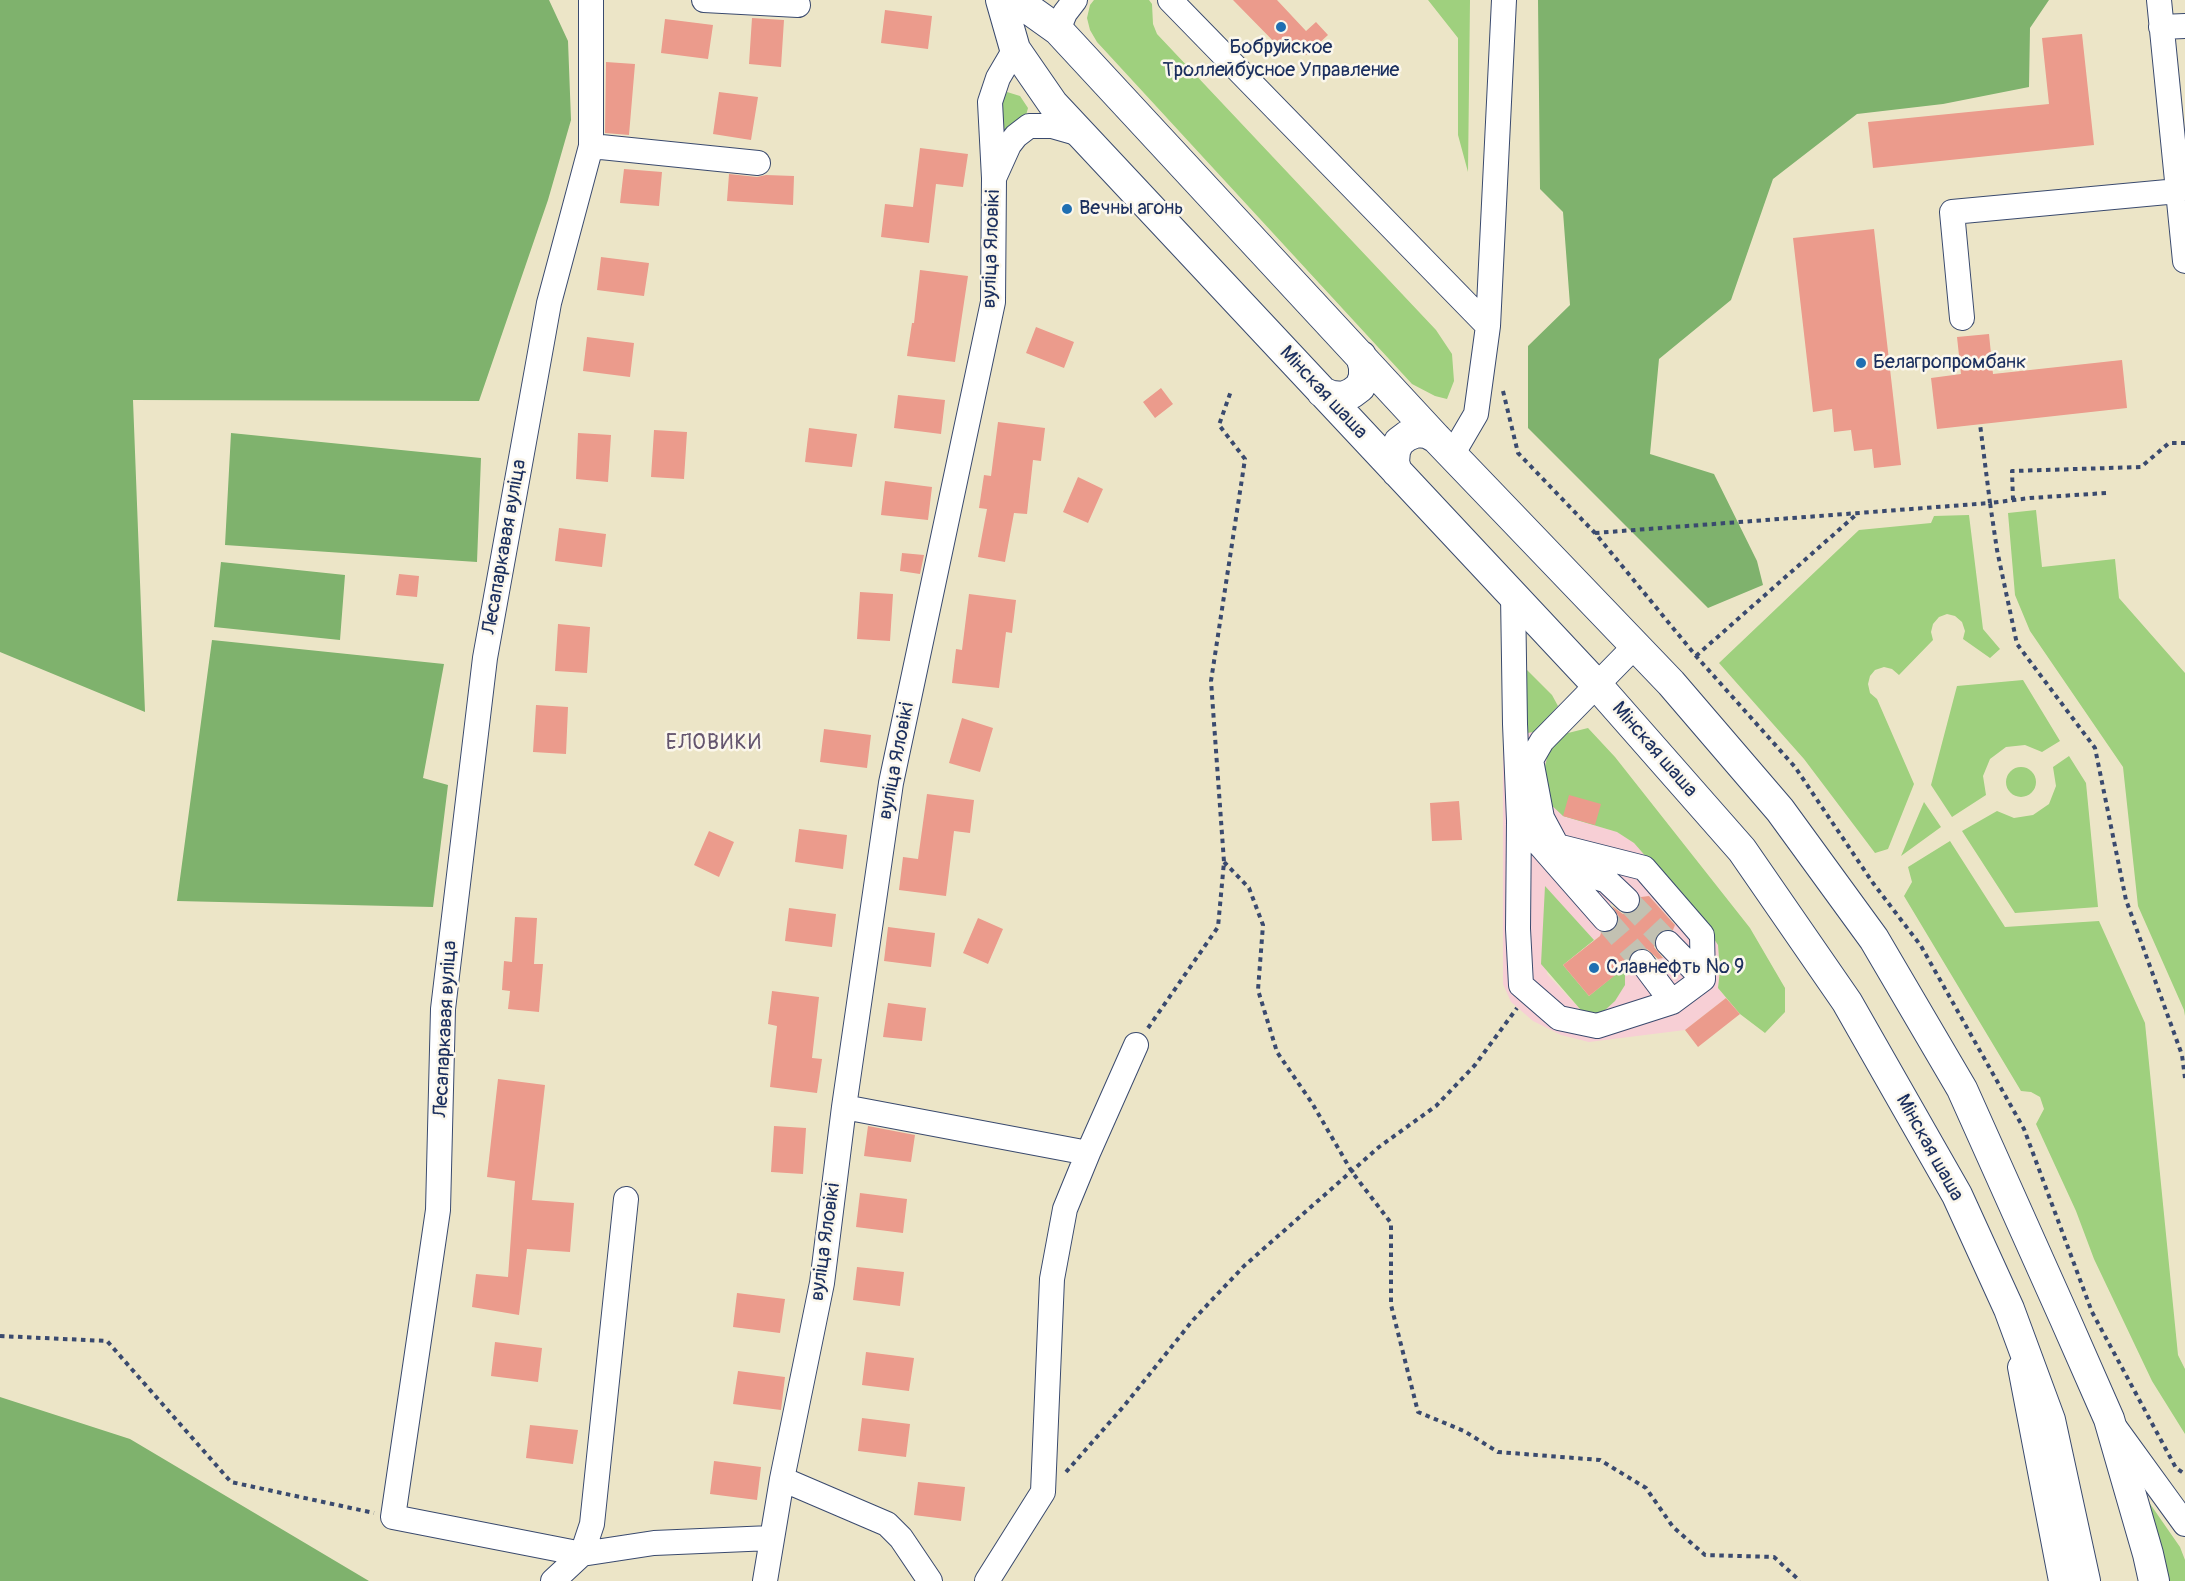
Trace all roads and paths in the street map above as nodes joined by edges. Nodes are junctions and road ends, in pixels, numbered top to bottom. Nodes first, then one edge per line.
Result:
1 (591, 0) edge
2 (704, 0) edge
3 (1001, 0) edge
4 (1016, 0) edge
5 (1075, 0) edge
6 (1170, 0) edge
7 (1504, 0) edge
8 (2159, 0) edge
9 (798, 5) dead end
10 (2173, 27) edge
11 (1058, 30) junction
12 (1015, 49) junction
13 (1080, 134) junction
14 (591, 146) junction
15 (758, 163) dead end
16 (994, 178) junction
17 (2178, 191) junction
18 (2185, 261) edge
19 (1962, 318) dead end
20 (1488, 326) junction
21 (1361, 357) junction
22 (1502, 387) dead end
23 (1231, 391) dead end
24 (1322, 392) junction
25 (1980, 424) dead end
26 (2185, 443) edge
27 (1444, 447) junction
28 (1397, 472) junction
29 (2106, 493) dead end
30 (2013, 500) junction
31 (1990, 503) junction
32 (1859, 513) junction
33 (1595, 533) junction
34 (1514, 595) junction
35 (1635, 646) junction
36 (1696, 656) junction
37 (1596, 684) junction
38 (1519, 820) junction
39 (1224, 862) junction
40 (1557, 864) junction
41 (1627, 900) tunnel mouth
42 (1605, 919) tunnel mouth
43 (1668, 943) tunnel mouth
44 (1642, 962) tunnel mouth
45 (1703, 979) junction
46 (1532, 994) junction
47 (1672, 1002) junction
48 (1136, 1045) joint
49 (2185, 1078) edge
50 (844, 1107) junction
51 (1088, 1153) junction
52 (1352, 1172) junction
53 (626, 1199) dead end
54 (2009, 1309) junction
55 (0, 1336) edge
56 (2109, 1419) junction
57 (2185, 1474) edge
58 (782, 1479) junction
59 (1043, 1492) junction
60 (393, 1517) junction
61 (2185, 1523) edge
62 (771, 1538) junction
63 (582, 1554) junction
64 (553, 1581) edge
65 (765, 1581) edge
66 (930, 1581) edge
67 (987, 1581) edge
68 (1798, 1581) edge
69 (2061, 1581) edge
70 (2085, 1581) edge
71 (2154, 1581) edge

1 - 14 street, Лесапаркавая вуліца
2 - 9 street
3 - 12 main road, Мінская шаша
4 - 11 main road
5 - 11 street
6 - 20 street
7 - 20 street
8 - 10 street
10 - 17 street
11 - 12 main road
11 - 21 main road
12 - 13 main road, Мінская шаша
12 - 16 street, вуліца Яловікі
13 - 16 street
13 - 24 main road, Мінская шаша
14 - 15 street
14 - 60 street, Лесапаркавая вуліца
16 - 50 street, вуліца Яловікі
17 - 18 street
17 - 19 street
20 - 27 street
21 - 24 main road
21 - 27 main road
22 - 33 path
23 - 39 path
24 - 28 main road, Мінская шаша
25 - 31 path
26 - 30 path
27 - 28 main road
27 - 35 main road
28 - 34 main road, Мінская шаша
29 - 30 path
30 - 31 path
31 - 32 path
31 - 49 path
32 - 33 path
32 - 36 path
33 - 36 path
34 - 37 main road, Мінская шаша
34 - 38 street
35 - 37 street
35 - 56 main road
36 - 57 path
37 - 45 street
37 - 54 main road, Мінская шаша
38 - 40 street
38 - 46 street
39 - 48 path
39 - 52 path
40 - 41 street
40 - 42 street
43 - 45 street
44 - 47 street
45 - 47 street
46 - 47 street
46 - 52 path
48 - 51 street
50 - 51 street
50 - 58 street, вуліца Яловікі
51 - 59 street
52 - 59 path
52 - 68 path
53 - 63 street
54 - 69 street
54 - 70 main road, Мінская шаша
55 - 60 path
56 - 61 street
56 - 71 main road
58 - 62 street, вуліца Яловікі
58 - 66 street
59 - 67 street
60 - 63 street
62 - 63 street
62 - 65 street, вуліца Яловікі
63 - 64 street

